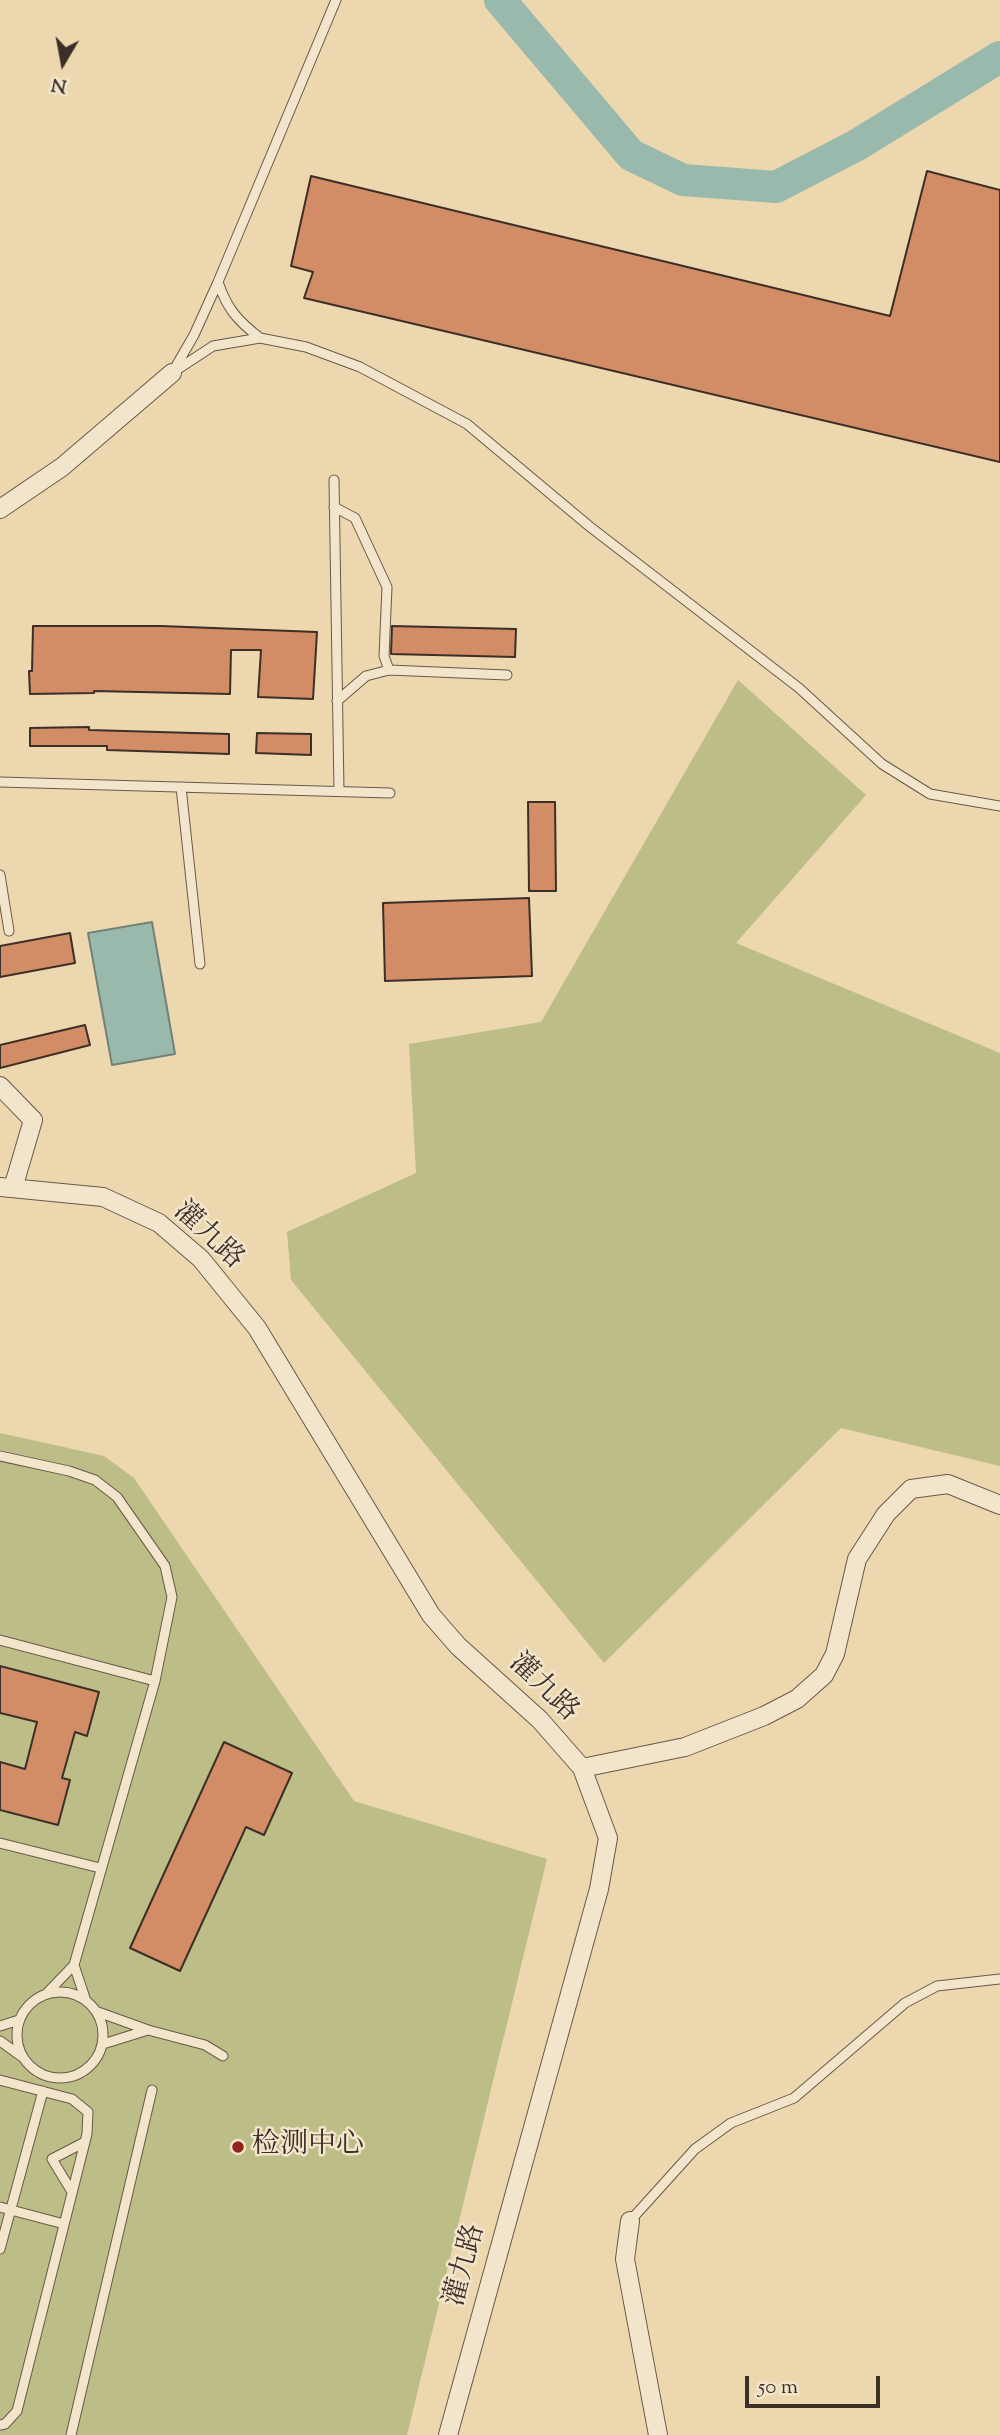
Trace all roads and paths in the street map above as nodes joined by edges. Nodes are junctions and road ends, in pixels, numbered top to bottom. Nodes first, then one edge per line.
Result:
1 (336, 0) edge
2 (218, 282) junction
3 (260, 338) junction
4 (172, 373) junction
5 (334, 480) dead end
6 (334, 508) junction
7 (0, 509) edge
8 (389, 670) junction
9 (507, 675) dead end
10 (337, 701) junction
11 (0, 782) edge
12 (181, 787) junction
13 (339, 791) junction
14 (390, 793) dead end
15 (1000, 806) edge
16 (0, 875) edge
17 (9, 931) dead end
18 (200, 964) dead end
19 (0, 1086) edge
20 (6, 1187) edge
21 (0, 1456) edge
22 (1000, 1505) edge
23 (0, 1640) edge
24 (155, 1681) junction
25 (582, 1768) junction
26 (0, 1843) edge
27 (100, 1868) junction
28 (74, 1965) junction
29 (1000, 1979) edge
30 (47, 1993) junction
31 (85, 1998) junction
32 (98, 2012) junction
33 (19, 2020) junction
34 (0, 2026) edge
35 (148, 2029) junction
36 (0, 2041) edge
37 (103, 2044) junction
38 (223, 2056) dead end
39 (24, 2058) junction
40 (0, 2080) edge
41 (152, 2090) dead end
42 (43, 2091) junction
43 (85, 2142) junction
44 (72, 2192) junction
45 (0, 2207) edge
46 (10, 2210) junction
47 (630, 2221) joint
48 (64, 2224) junction
49 (0, 2249) edge
50 (0, 2425) edge
51 (71, 2435) edge
52 (448, 2435) edge
53 (658, 2435) edge

1 - 2 lane
2 - 3 lane
2 - 4 lane
3 - 4 lane
3 - 15 lane
4 - 7 street
5 - 6 lane
6 - 8 lane
6 - 10 lane
8 - 9 lane
8 - 10 lane
10 - 13 lane
11 - 12 lane
12 - 13 lane
12 - 18 lane
13 - 14 lane
16 - 17 lane
19 - 20 street
20 - 25 street, 灌九路
21 - 24 lane
22 - 25 street
23 - 24 lane
24 - 27 lane
25 - 52 street, 灌九路
26 - 27 lane
27 - 28 lane
28 - 30 lane
28 - 31 lane
29 - 47 lane
30 - 31 lane
30 - 33 lane
31 - 32 lane
32 - 35 lane
32 - 37 lane
33 - 34 lane
33 - 39 lane
35 - 37 lane
35 - 38 lane
36 - 39 lane
37 - 39 lane
40 - 42 lane
41 - 51 lane
42 - 43 lane
42 - 46 lane
43 - 44 lane
43 - 44 lane
44 - 48 lane
45 - 46 lane
46 - 48 lane
46 - 49 lane
47 - 53 street
48 - 50 lane

